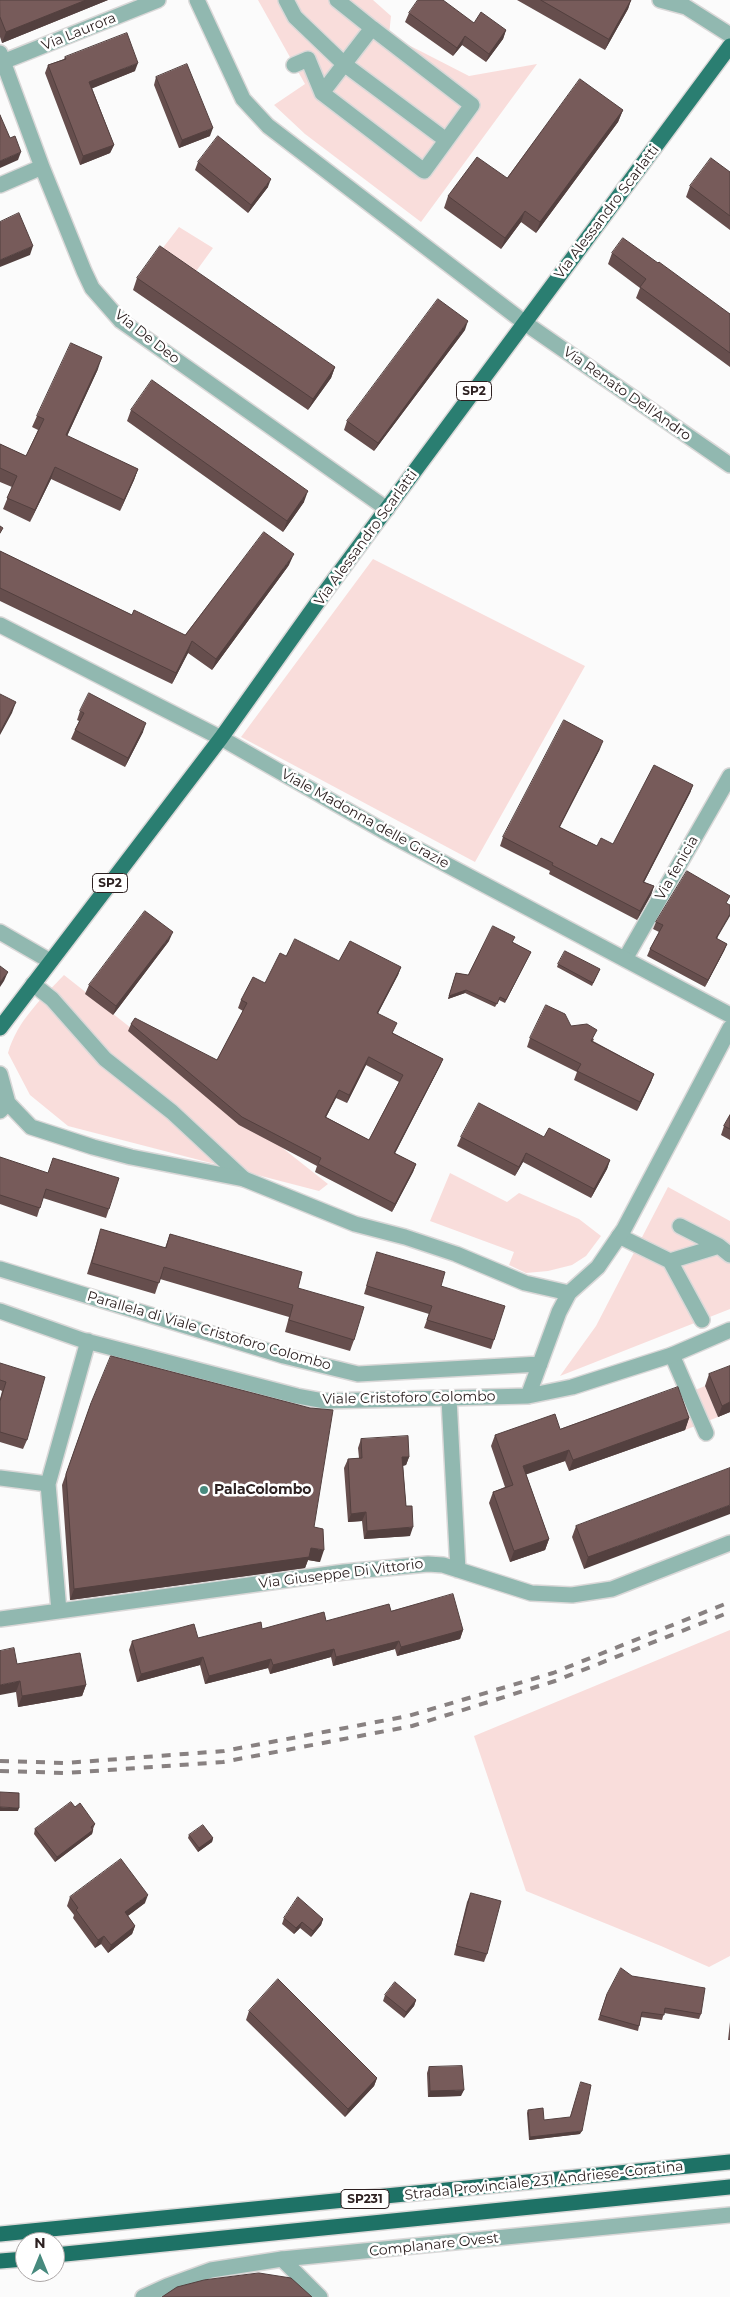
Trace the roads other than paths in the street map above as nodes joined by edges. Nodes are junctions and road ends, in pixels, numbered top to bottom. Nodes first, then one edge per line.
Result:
1 (158, 0) edge
2 (197, 0) edge
3 (286, 0) edge
4 (337, 0) edge
5 (660, 0) edge
6 (372, 28) junction
7 (730, 35) edge
8 (730, 46) edge
9 (1, 60) edge
10 (344, 64) junction
11 (294, 65) dead end
12 (322, 93) junction
13 (446, 140) junction
14 (42, 167) junction
15 (0, 185) edge
16 (525, 323) junction
17 (730, 465) edge
18 (387, 509) junction
19 (0, 625) edge
20 (221, 738) junction
21 (730, 776) edge
22 (0, 932) edge
23 (625, 959) junction
24 (50, 961) junction
25 (33, 984) junction
26 (730, 1015) edge
27 (0, 1028) edge
28 (730, 1028) edge
29 (0, 1074) edge
30 (4, 1107) edge
31 (244, 1179) junction
32 (680, 1226) dead end
33 (619, 1236) junction
34 (724, 1250) edge
35 (670, 1261) junction
36 (0, 1269) edge
37 (569, 1293) junction
38 (0, 1311) edge
39 (702, 1320) dead end
40 (730, 1330) edge
41 (88, 1341) junction
42 (672, 1355) junction
43 (540, 1364) junction
44 (528, 1396) junction
45 (449, 1400) junction
46 (706, 1433) dead end
47 (0, 1478) edge
48 (48, 1484) junction
49 (730, 1543) edge
50 (458, 1570) junction
51 (59, 1611) junction
52 (0, 1619) edge
53 (730, 2162) edge
54 (730, 2187) edge
55 (730, 2215) edge
56 (0, 2234) edge
57 (65, 2254) edge
58 (282, 2259) junction
59 (15, 2260) edge
60 (0, 2261) edge
61 (143, 2297) edge
62 (320, 2297) edge

1 - 9 street, Via Laurora
2 - 16 street, Via Renato Dell'Andro
3 - 10 street
4 - 6 street
5 - 7 street
6 - 10 street
6 - 13 street
8 - 16 main road, Via Alessandro Scarlatti / SP2
9 - 14 street, Via De Deo
10 - 12 street
10 - 13 street
11 - 12 street
12 - 13 street
14 - 15 street
14 - 18 street, Via De Deo
16 - 17 street, Via Renato Dell'Andro
16 - 18 main road, Via Alessandro Scarlatti / SP2
18 - 20 main road, Via Alessandro Scarlatti / SP2
19 - 20 street, Viale Madonna delle Grazie
20 - 23 street, Viale Madonna delle Grazie
20 - 24 main road, Via Alessandro Scarlatti / SP2
21 - 23 street, Via fenicia
22 - 24 street
23 - 26 street, Viale Madonna delle Grazie
24 - 25 main road, Via Alessandro Scarlatti / SP2
25 - 27 main road, Via Alessandro Scarlatti / SP2
25 - 31 street
28 - 33 street
29 - 30 street
30 - 31 street
31 - 37 street
32 - 34 street
33 - 35 street
33 - 37 street
34 - 35 street
35 - 39 street
36 - 43 street, Parallela di Viale Cristoforo Colombo
37 - 43 street
38 - 41 street, Viale Cristoforo Colombo
40 - 42 street, Viale Cristoforo Colombo
41 - 45 street, Viale Cristoforo Colombo
41 - 48 street
42 - 44 street, Viale Cristoforo Colombo
42 - 46 street
43 - 44 street
44 - 45 street, Viale Cristoforo Colombo
45 - 50 street
47 - 48 street
48 - 51 street
49 - 50 street, Via Giuseppe Di Vittorio
50 - 51 street, Via Giuseppe Di Vittorio
51 - 52 street, Via Giuseppe Di Vittorio
53 - 56 highway, Strada Provinciale 231 Andriese-Coratina / SP231
54 - 57 highway, Strada Provinciale 231 Andriese-Coratina / SP231
55 - 58 street, Complanare Ovest
58 - 61 street, Complanare Ovest
58 - 62 street
59 - 60 highway

